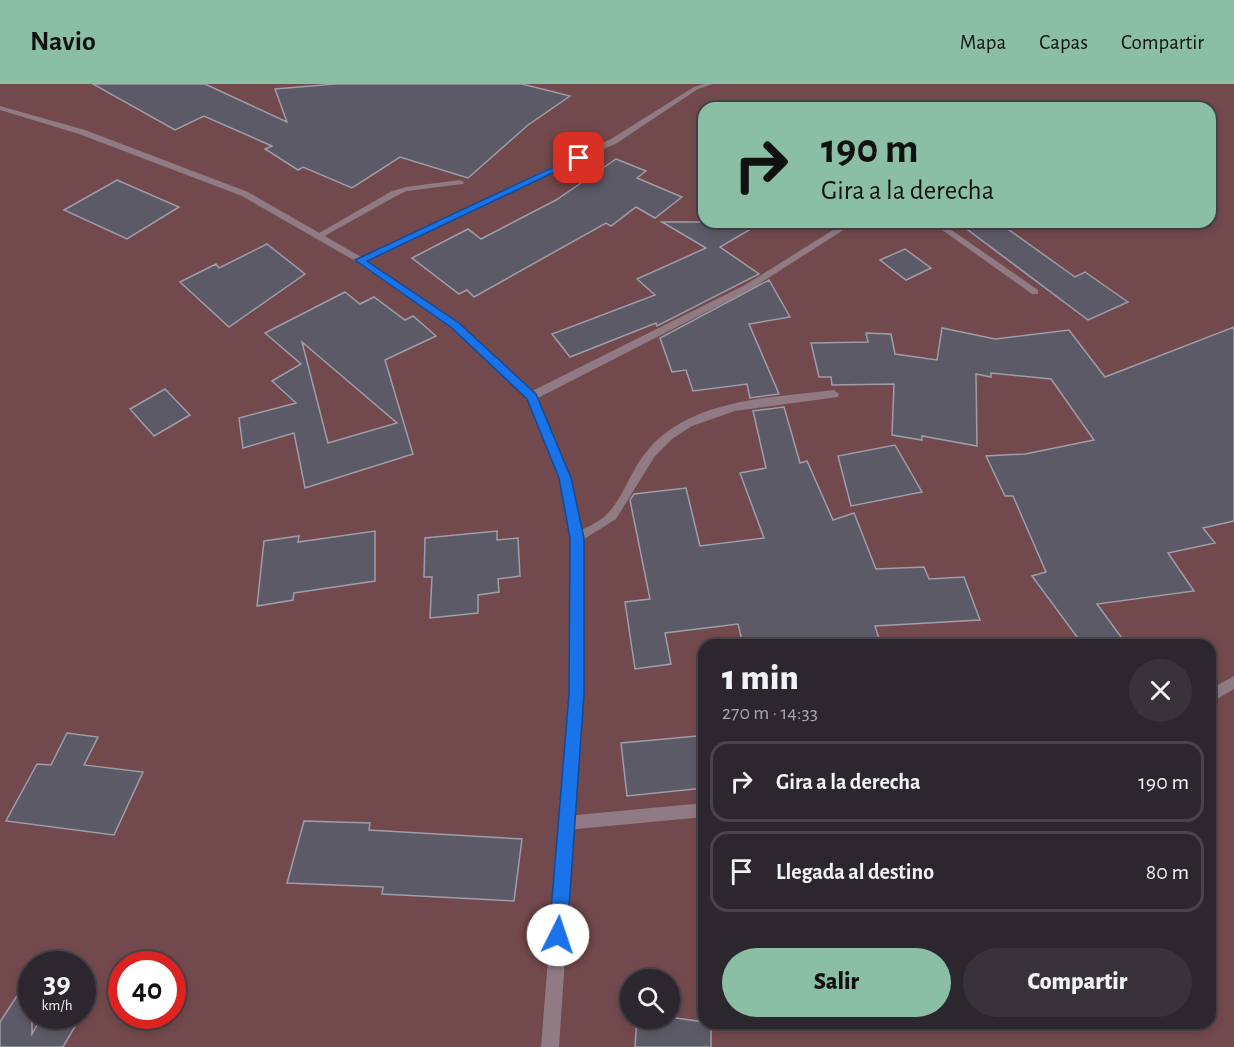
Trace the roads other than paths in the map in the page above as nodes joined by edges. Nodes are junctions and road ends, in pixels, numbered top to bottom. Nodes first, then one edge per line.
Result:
1 (710, 84) edge
2 (0, 108) edge
3 (460, 182) dead end
4 (842, 228) edge
5 (944, 228) edge
6 (318, 236) junction
7 (360, 260) junction
8 (1035, 292) dead end
9 (834, 394) dead end
10 (532, 396) junction
11 (577, 538) junction
12 (1234, 682) edge
13 (1216, 694) edge
14 (698, 811) edge
15 (566, 823) junction
16 (550, 1047) edge

1 - 7 street
2 - 6 street
3 - 6 street
4 - 10 street
5 - 8 street
6 - 7 street
7 - 10 street
9 - 11 street
10 - 11 street
11 - 15 street
12 - 13 street
14 - 15 street
15 - 16 street

